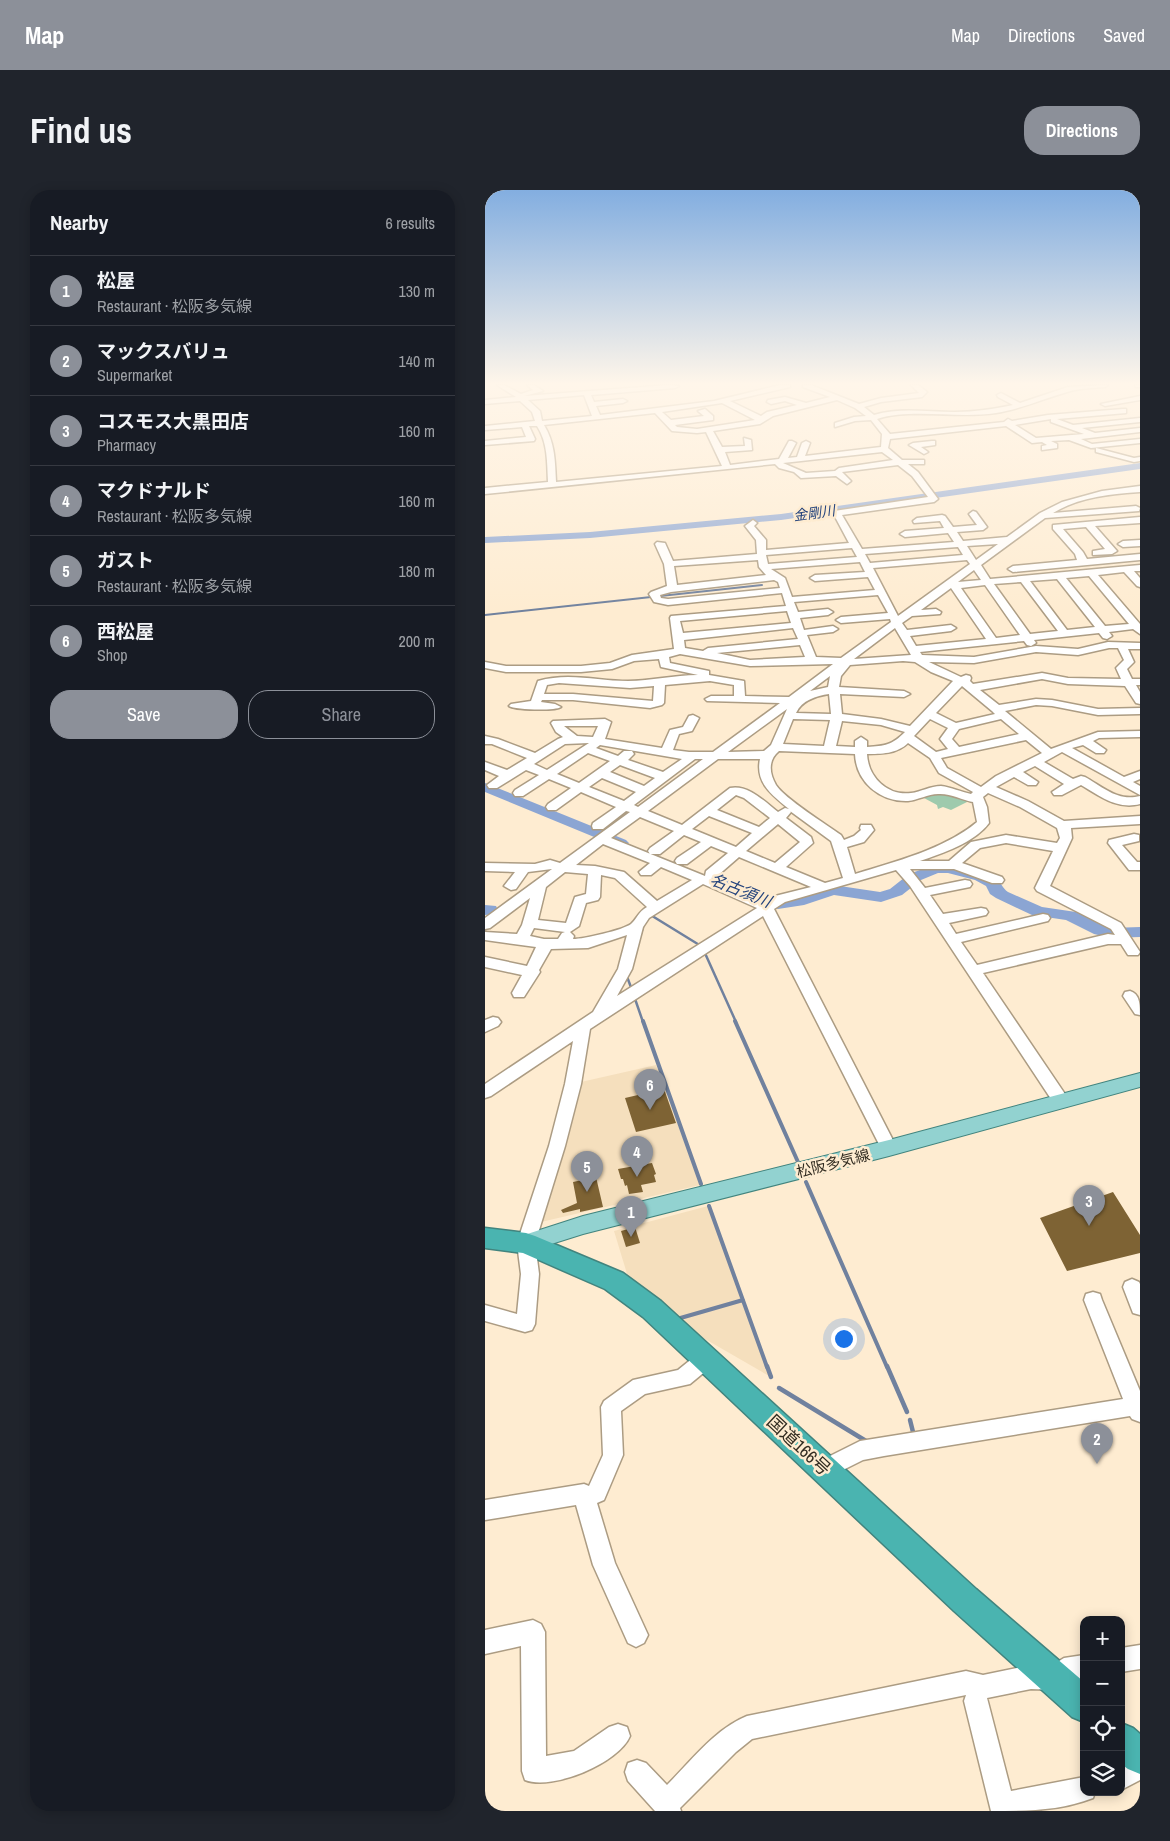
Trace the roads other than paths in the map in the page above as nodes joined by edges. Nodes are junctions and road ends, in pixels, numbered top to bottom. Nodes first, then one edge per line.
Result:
1 (552, 461) edge
2 (724, 461) edge
3 (779, 461) joint
4 (829, 461) edge
5 (900, 461) edge
6 (921, 462) dead end
7 (903, 463) junction
8 (726, 467) junction
9 (838, 472) junction
10 (847, 481) dead end
11 (551, 484) junction
12 (1140, 489) edge
13 (485, 491) edge
14 (1134, 505) edge
15 (973, 514) dead end
16 (1043, 515) junction
17 (1140, 520) edge
18 (917, 521) dead end
19 (753, 524) dead end
20 (1087, 524) junction
21 (951, 530) junction
22 (905, 534) dead end
23 (1008, 540) junction
24 (1140, 542) edge
25 (959, 543) junction
26 (660, 544) dead end
27 (1123, 544) dead end
28 (802, 549) junction
29 (761, 555) junction
30 (1140, 557) edge
31 (863, 559) junction
32 (1083, 560) junction
33 (669, 564) junction
34 (808, 564) junction
35 (1140, 568) edge
36 (1126, 569) junction
37 (984, 570) junction
38 (769, 572) junction
39 (1091, 572) junction
40 (1059, 575) junction
41 (671, 578) junction
42 (1024, 578) junction
43 (1140, 584) edge
44 (950, 586) junction
45 (670, 589) junction
46 (880, 592) junction
47 (828, 612) dead end
48 (937, 612) dead end
49 (910, 613) junction
50 (795, 616) junction
51 (896, 619) junction
52 (841, 620) dead end
53 (951, 628) dead end
54 (833, 629) dead end
55 (1138, 629) edge
56 (1102, 630) junction
57 (905, 633) junction
58 (1065, 634) junction
59 (678, 637) junction
60 (1028, 638) junction
61 (993, 642) junction
62 (1117, 645) junction
63 (1140, 646) edge
64 (1036, 649) junction
65 (680, 651) junction
66 (699, 653) junction
67 (664, 655) junction
68 (919, 657) junction
69 (812, 660) junction
70 (843, 662) junction
71 (485, 665) edge
72 (612, 666) junction
73 (647, 666) dead end
74 (901, 666) dead end
75 (711, 677) junction
76 (969, 681) junction
77 (1134, 682) edge
78 (660, 683) junction
79 (1103, 684) junction
80 (833, 690) junction
81 (904, 694) dead end
82 (740, 695) junction
83 (791, 696) junction
84 (1109, 698) dead end
85 (711, 699) dead end
86 (1140, 700) edge
87 (535, 701) junction
88 (655, 704) junction
89 (515, 706) dead end
90 (555, 706) dead end
91 (1000, 712) junction
92 (1121, 712) junction
93 (1140, 712) edge
94 (929, 714) junction
95 (789, 716) junction
96 (653, 717) dead end
97 (837, 717) junction
98 (693, 718) dead end
99 (955, 727) junction
100 (909, 734) junction
101 (1135, 734) edge
102 (1027, 736) junction
103 (485, 740) edge
104 (574, 740) junction
105 (1083, 740) junction
106 (592, 744) junction
107 (861, 748) junction
108 (1063, 748) junction
109 (829, 750) junction
110 (1100, 750) dead end
111 (772, 751) junction
112 (956, 751) junction
113 (666, 753) junction
114 (1050, 754) junction
115 (689, 756) junction
116 (715, 756) junction
117 (934, 756) junction
118 (624, 757) junction
119 (530, 761) junction
120 (1035, 761) junction
121 (485, 766) edge
122 (1014, 772) junction
123 (601, 773) junction
124 (547, 774) junction
125 (508, 775) junction
126 (1140, 775) edge
127 (664, 777) junction
128 (1123, 781) junction
129 (1031, 782) dead end
130 (1073, 784) junction
131 (493, 785) dead end
132 (581, 787) junction
133 (645, 791) junction
134 (1140, 791) edge
135 (1058, 792) dead end
136 (519, 793) dead end
137 (982, 793) junction
138 (1140, 800) edge
139 (625, 806) junction
140 (792, 806) junction
141 (552, 807) dead end
142 (639, 811) junction
143 (708, 811) junction
144 (982, 818) junction
145 (778, 819) junction
146 (1118, 820) junction
147 (1140, 820) edge
148 (1062, 825) junction
149 (866, 828) dead end
150 (683, 829) junction
151 (761, 832) junction
152 (602, 834) junction
153 (1002, 840) junction
154 (710, 841) junction
155 (1137, 842) edge
156 (840, 844) junction
157 (1062, 848) junction
158 (737, 852) junction
159 (657, 856) junction
160 (683, 861) dead end
161 (952, 865) junction
162 (1140, 866) edge
163 (524, 868) junction
164 (561, 868) junction
165 (777, 868) junction
166 (595, 870) junction
167 (488, 871) edge
168 (646, 872) dead end
169 (707, 876) junction
170 (909, 876) junction
171 (850, 879) junction
172 (997, 880) dead end
173 (965, 884) dead end
174 (539, 885) junction
175 (511, 886) dead end
176 (823, 887) junction
177 (658, 905) junction
178 (767, 907) junction
179 (981, 912) dead end
180 (939, 918) junction
181 (1043, 918) dead end
182 (485, 925) edge
183 (529, 925) junction
184 (637, 927) junction
185 (569, 928) junction
186 (485, 936) edge
187 (521, 939) junction
188 (953, 939) junction
189 (544, 944) junction
190 (563, 944) junction
191 (485, 962) edge
192 (974, 970) junction
193 (533, 972) junction
194 (519, 993) dead end
195 (1130, 996) dead end
196 (1140, 1010) edge
197 (599, 1016) junction
198 (583, 1026) junction
199 (1140, 1080) edge
200 (485, 1092) edge
201 (1061, 1101) junction
202 (889, 1148) junction
203 (485, 1238) edge
204 (526, 1243) junction
205 (1132, 1287) dead end
206 (1093, 1300) dead end
207 (1140, 1307) edge
208 (485, 1313) edge
209 (706, 1359) junction
210 (1139, 1408) edge
211 (825, 1469) junction
212 (596, 1493) dead end
213 (485, 1510) edge
214 (636, 1635) dead end
215 (485, 1642) edge
216 (1140, 1657) edge
217 (1125, 1659) edge
218 (1080, 1668) edge
219 (1056, 1678) junction
220 (977, 1701) dead end
221 (1080, 1701) edge
222 (617, 1736) dead end
223 (1125, 1744) edge
224 (1140, 1757) edge
225 (1140, 1765) edge
226 (637, 1772) dead end
227 (1125, 1775) edge
228 (1080, 1790) edge
229 (667, 1807) edge
230 (1003, 1807) edge

1 - 11 street
2 - 8 street
3 - 8 street
3 - 9 street
4 - 9 street
5 - 7 street
6 - 7 street
7 - 9 street
7 - 31 street
8 - 11 street
9 - 10 street
11 - 13 street
12 - 16 street
14 - 16 street
15 - 21 street
16 - 23 street
17 - 20 street
18 - 21 street
19 - 29 street
20 - 32 street
20 - 32 street
21 - 22 street
21 - 25 street
23 - 25 street
23 - 37 street
24 - 27 street
25 - 31 street
25 - 37 street
26 - 33 street
28 - 29 street
28 - 31 street
28 - 34 street
29 - 33 street
29 - 38 street
30 - 32 street
31 - 34 street
31 - 34 street
31 - 37 street
31 - 46 street
32 - 37 street
32 - 39 street
33 - 41 street
34 - 38 street
35 - 36 street
36 - 39 street
36 - 43 street
37 - 42 street
37 - 44 street
37 - 44 street
37 - 60 street
38 - 41 street
38 - 45 street
38 - 50 street
39 - 40 street
39 - 55 street
40 - 42 street
40 - 56 street
41 - 45 street
42 - 58 street
44 - 49 street
44 - 61 street
45 - 50 street
46 - 50 street
46 - 51 street
47 - 50 street
48 - 49 street
49 - 51 street
50 - 54 street
50 - 59 street
50 - 59 street
50 - 66 street
50 - 69 street
51 - 52 street
51 - 57 street
51 - 70 street
53 - 57 street
55 - 56 street
56 - 58 street
56 - 62 street
57 - 68 street
58 - 60 street
59 - 65 street
60 - 61 street
60 - 64 street
61 - 68 street
62 - 63 street
62 - 64 street
62 - 77 street
64 - 68 street
65 - 66 street
65 - 67 street
66 - 69 street
67 - 72 street
67 - 75 street
68 - 70 street
68 - 74 street
68 - 76 street
69 - 70 street
70 - 80 street
70 - 83 street
71 - 72 street
72 - 73 street
75 - 78 street
75 - 82 street
76 - 79 street
76 - 91 street
76 - 94 street
77 - 79 street
77 - 86 street
78 - 87 street
78 - 88 street
79 - 84 street
80 - 81 street
80 - 95 street
80 - 97 street
82 - 83 street
82 - 85 street
83 - 116 street
87 - 88 street
87 - 89 street
87 - 90 street
88 - 96 street
91 - 92 street
91 - 99 street
91 - 102 street
92 - 93 street
92 - 101 street
94 - 99 street
94 - 100 street
95 - 97 street
95 - 111 street
97 - 100 street
97 - 109 street
98 - 113 street
99 - 112 street
100 - 107 street
100 - 117 street
101 - 105 street
102 - 112 street
102 - 114 street
103 - 119 street
104 - 106 street
104 - 106 street
104 - 119 street
105 - 108 street
105 - 110 street
106 - 113 street
106 - 118 street
106 - 124 street
107 - 109 street
107 - 137 street
108 - 114 street
108 - 128 street
109 - 111 street
111 - 116 street
111 - 140 street
112 - 117 street
113 - 115 street
114 - 120 street
115 - 116 street
115 - 127 street
116 - 142 street
117 - 137 street
118 - 123 street
118 - 127 street
119 - 124 street
119 - 125 street
120 - 122 street
120 - 130 street
121 - 125 street
122 - 129 street
122 - 137 street
123 - 132 street
123 - 133 street
124 - 132 street
124 - 136 street
125 - 131 street
126 - 128 street
127 - 133 street
128 - 134 street
130 - 135 street
130 - 138 street
132 - 139 street
132 - 141 street
133 - 139 street
137 - 144 street
137 - 148 street
139 - 142 street
139 - 152 street
140 - 145 street
140 - 156 street
142 - 150 street
142 - 152 street
143 - 145 street
143 - 150 street
143 - 151 street
144 - 153 street
144 - 170 street
145 - 151 street
145 - 165 street
146 - 147 street
146 - 148 street
146 - 155 street
148 - 157 street
149 - 156 street
150 - 154 street
150 - 159 street
151 - 158 street
152 - 159 street
152 - 164 street
153 - 157 street
153 - 161 street
154 - 158 street
154 - 160 street
155 - 162 street
156 - 171 street
157 - 192 street
158 - 165 street
158 - 169 street
159 - 168 street
159 - 169 street
161 - 170 street
161 - 172 street
163 - 164 street
163 - 167 street
163 - 175 street
164 - 166 street
164 - 174 street
165 - 176 street
166 - 177 street
166 - 185 street
169 - 177 street
169 - 178 street
170 - 171 street
170 - 173 street
170 - 180 street
171 - 176 street
174 - 182 street
174 - 183 street
176 - 178 street
177 - 184 street
178 - 197 street
178 - 202 street
179 - 180 street
180 - 188 street
181 - 188 street
183 - 185 street
183 - 187 street
184 - 190 street
184 - 197 street
185 - 190 street
186 - 187 street
187 - 189 street
188 - 192 street
189 - 190 street
189 - 193 street
191 - 193 street
192 - 201 street
193 - 194 street
195 - 196 street
197 - 198 street
198 - 200 street
198 - 204 street
199 - 201 main road, 松阪多気線
201 - 202 main road, 松阪多気線
202 - 204 main road, 松阪多気線
203 - 204 highway, 国道166号
204 - 208 street
204 - 209 highway, 国道166号
205 - 207 street
206 - 210 street
209 - 211 highway, 国道166号
209 - 212 street
210 - 211 street
211 - 219 highway, 国道166号
213 - 214 street
215 - 222 street
216 - 217 street
218 - 219 street
219 - 221 highway, 国道166号
219 - 229 street
220 - 230 street
223 - 224 highway
225 - 227 street
226 - 229 street
228 - 230 street

